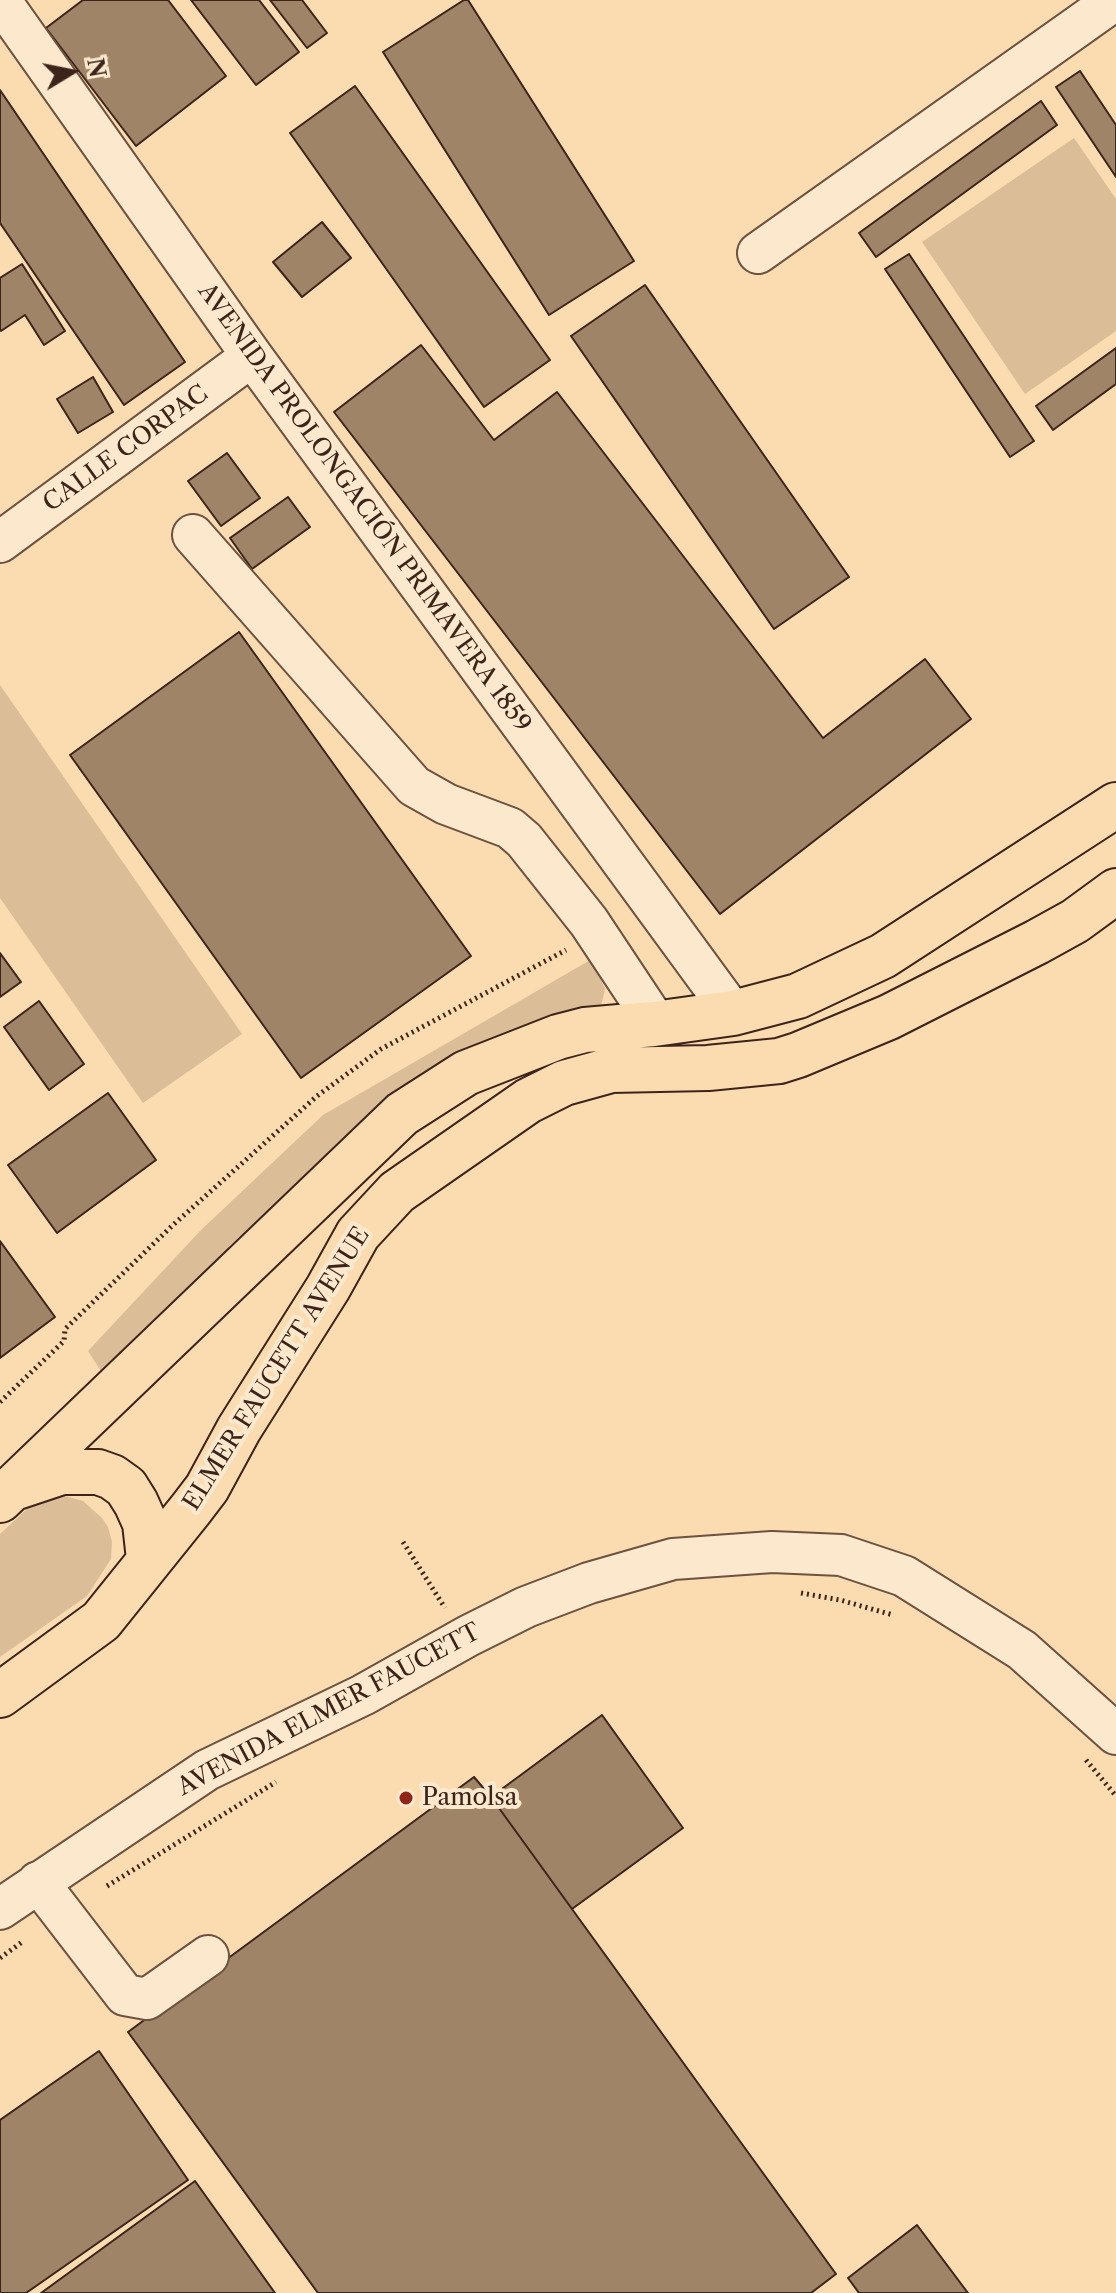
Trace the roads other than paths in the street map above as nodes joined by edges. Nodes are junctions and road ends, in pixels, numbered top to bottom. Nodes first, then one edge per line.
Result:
1 (1115, 0) edge
2 (2, 1) edge
3 (758, 253) dead end
4 (252, 356) junction
5 (193, 535) dead end
6 (0, 542) edge
7 (1116, 805) edge
8 (1116, 891) edge
9 (733, 1013) junction
10 (654, 1024) junction
11 (4, 1489) edge
12 (149, 1559) junction
13 (0, 1695) edge
14 (1116, 1734) edge
15 (38, 1882) junction
16 (0, 1909) edge
17 (208, 1956) dead end

1 - 3 street
2 - 4 street, AVENIDA PROLONGACIÓN PRIMAVERA 1859
4 - 6 street, CALLE CORPAC
4 - 9 street, AVENIDA PROLONGACIÓN PRIMAVERA 1859
5 - 10 street
7 - 9 highway
8 - 12 highway, ELMER FAUCETT AVENUE
9 - 10 highway
10 - 11 highway
11 - 12 highway
12 - 13 highway, ELMER FAUCETT AVENUE
14 - 15 street, AVENIDA ELMER FAUCETT
15 - 16 street, AVENIDA ELMER FAUCETT
15 - 17 street

